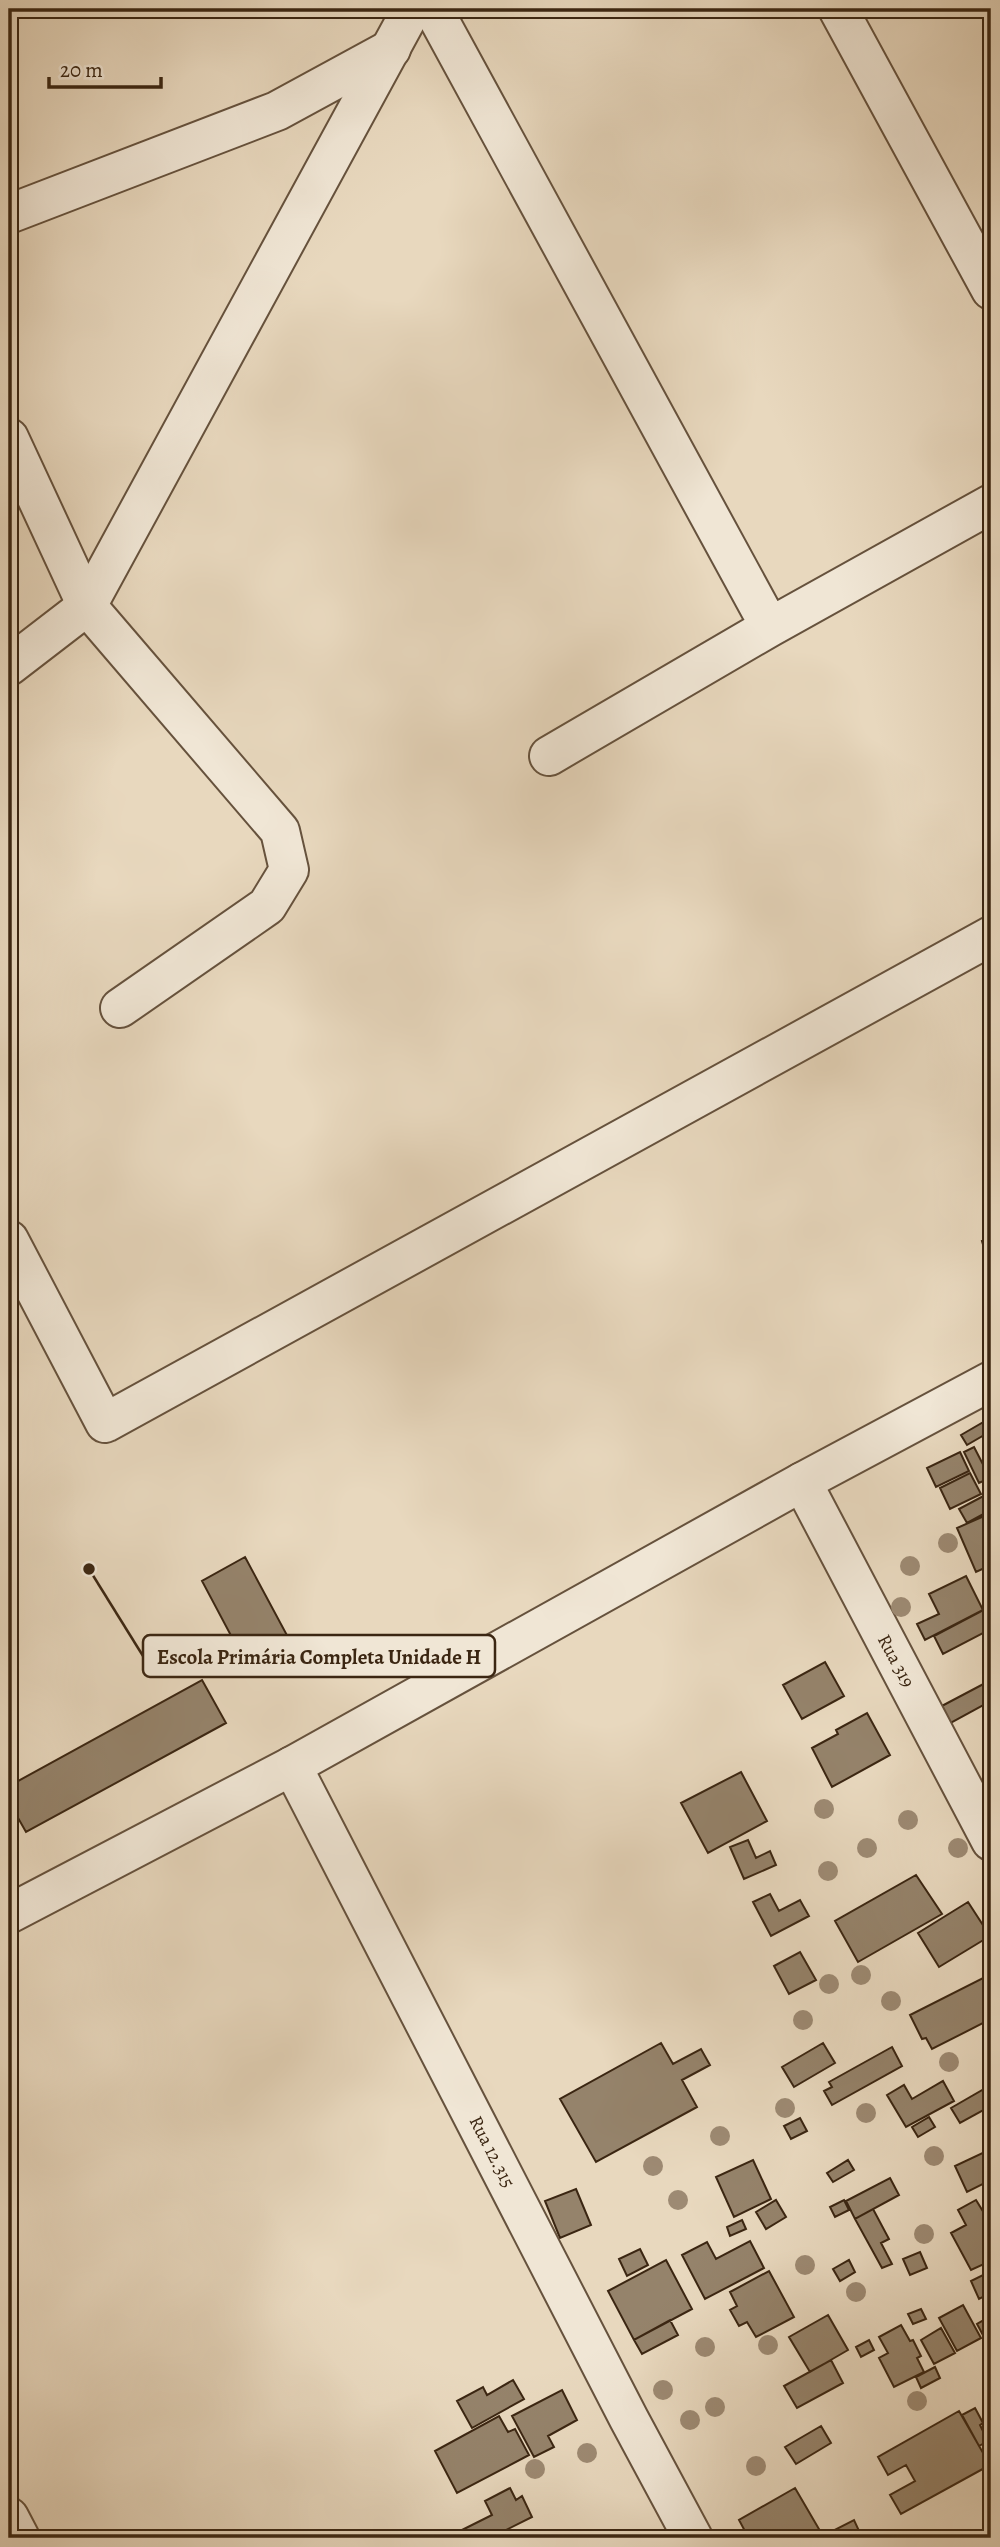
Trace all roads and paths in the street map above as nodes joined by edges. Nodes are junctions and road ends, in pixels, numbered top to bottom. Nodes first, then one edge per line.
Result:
1 (412, 9) edge
2 (433, 9) edge
3 (838, 9) edge
4 (391, 49) junction
5 (9, 214) edge
6 (991, 290) edge
7 (9, 438) edge
8 (991, 503) edge
9 (87, 606) junction
10 (770, 627) junction
11 (9, 666) edge
12 (549, 757) dead end
13 (991, 936) edge
14 (120, 1008) dead end
15 (9, 1240) edge
16 (991, 1381) edge
17 (802, 1482) junction
18 (292, 1766) junction
19 (991, 1841) edge
20 (9, 1914) edge
21 (9, 2518) edge
22 (20, 2538) edge
23 (693, 2538) edge

1 - 4 street
2 - 10 street
3 - 6 street
4 - 5 street
4 - 9 street
7 - 9 street
8 - 10 street
9 - 11 street
9 - 14 street
10 - 12 street
13 - 15 street
16 - 17 street
17 - 18 street
17 - 19 street, Rua 319
18 - 20 street
18 - 23 street, Rua 12.315
21 - 22 street

